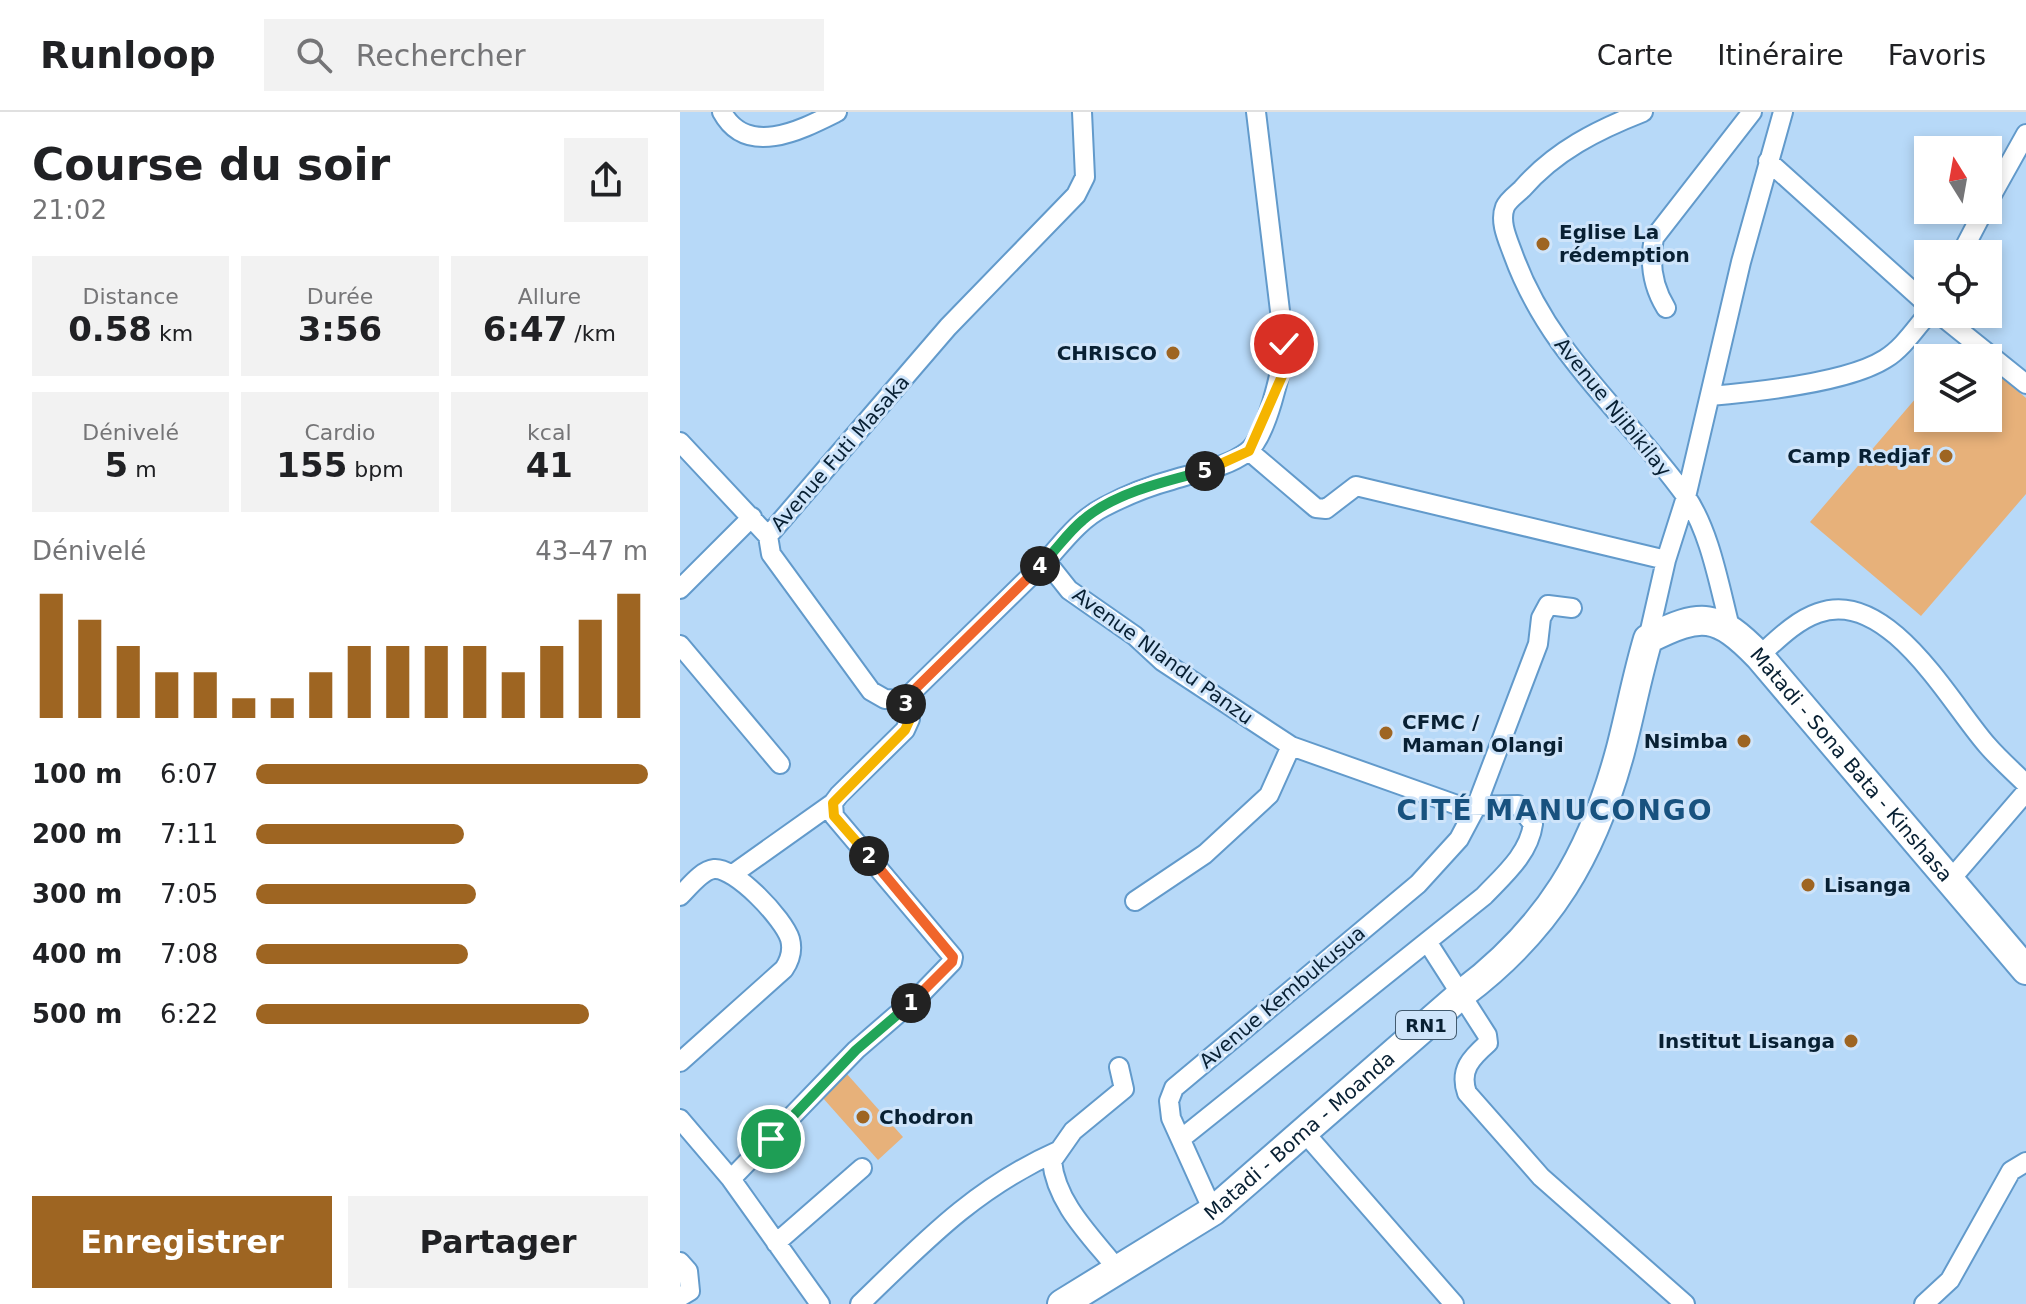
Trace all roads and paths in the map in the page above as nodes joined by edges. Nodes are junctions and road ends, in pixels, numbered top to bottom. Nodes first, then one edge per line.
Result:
1 (722, 112) edge
2 (837, 112) edge
3 (1082, 112) edge
4 (1256, 112) edge
5 (1643, 112) edge
6 (1752, 112) edge
7 (1783, 112) edge
8 (2026, 134) edge
9 (1768, 161) junction
10 (2002, 177) edge
11 (1914, 292) edge
12 (1666, 308) dead end
13 (1916, 328) edge
14 (1956, 328) edge
15 (2026, 384) edge
16 (1710, 396) junction
17 (680, 442) edge
18 (1249, 451) junction
19 (1686, 497) junction
20 (752, 517) junction
21 (768, 536) junction
22 (1666, 560) junction
23 (1046, 561) junction
24 (680, 589) edge
25 (1572, 608) dead end
26 (1730, 627) junction
27 (1648, 639) junction
28 (680, 645) edge
29 (1759, 656) junction
30 (904, 700) junction
31 (1291, 746) junction
32 (780, 764) dead end
33 (2026, 784) edge
34 (2026, 792) edge
35 (833, 803) junction
36 (1476, 807) junction
37 (733, 874) junction
38 (1951, 879) junction
39 (680, 896) edge
40 (1135, 901) dead end
41 (1428, 943) junction
42 (2026, 970) edge
43 (1463, 993) junction
44 (680, 1062) edge
45 (1119, 1067) dead end
46 (680, 1119) edge
47 (1304, 1132) junction
48 (1182, 1138) junction
49 (688, 1143) edge
50 (1058, 1151) junction
51 (2026, 1162) edge
52 (862, 1168) dead end
53 (731, 1179) junction
54 (1213, 1211) junction
55 (776, 1243) junction
56 (680, 1262) edge
57 (1118, 1270) junction
58 (680, 1297) edge
59 (820, 1304) edge
60 (860, 1304) edge
61 (1062, 1304) edge
62 (1454, 1304) edge
63 (1685, 1304) edge
64 (1924, 1304) edge

1 - 2 street
3 - 21 street, Avenue Futi Masaka
4 - 18 street
5 - 19 street, Avenue Njibikilay
6 - 12 street
7 - 9 street
8 - 10 street
9 - 11 street
9 - 16 street
13 - 16 street
14 - 15 street
16 - 19 street
17 - 20 street
18 - 22 street
18 - 23 street
19 - 22 street
19 - 26 street, Avenue Njibikilay
20 - 21 street
20 - 24 street
21 - 30 street, Avenue Futi Masaka
22 - 27 street
23 - 30 street
23 - 31 street, Avenue Nlandu Panzu
25 - 36 street, Avenue Kembukusua
26 - 27 highway
26 - 29 highway, Matadi - Sona Bata - Kinshasa
27 - 43 highway, Matadi - Boma - Moanda / RN1
28 - 32 street
29 - 33 street
29 - 38 highway, Matadi - Sona Bata - Kinshasa
30 - 35 street
31 - 36 street, Avenue Nlandu Panzu
31 - 40 street
34 - 38 street
35 - 37 street
35 - 53 street
36 - 41 street, Avenue Nlandu Panzu
36 - 48 street, Avenue Kembukusua
37 - 39 street
37 - 44 street
38 - 42 highway, Matadi - Sona Bata - Kinshasa
41 - 43 street
41 - 48 street
43 - 47 highway, Matadi - Boma - Moanda / RN1
43 - 63 street
45 - 50 street
46 - 49 street
47 - 54 highway, Matadi - Boma - Moanda / RN1
47 - 62 street
48 - 54 street, Avenue Kembukusua
49 - 53 street
50 - 57 street
50 - 60 street
51 - 64 street
52 - 55 street
53 - 55 street
54 - 57 highway, Matadi - Boma - Moanda / RN1
55 - 59 street
56 - 58 street
57 - 61 highway, Matadi - Boma - Moanda / RN1

